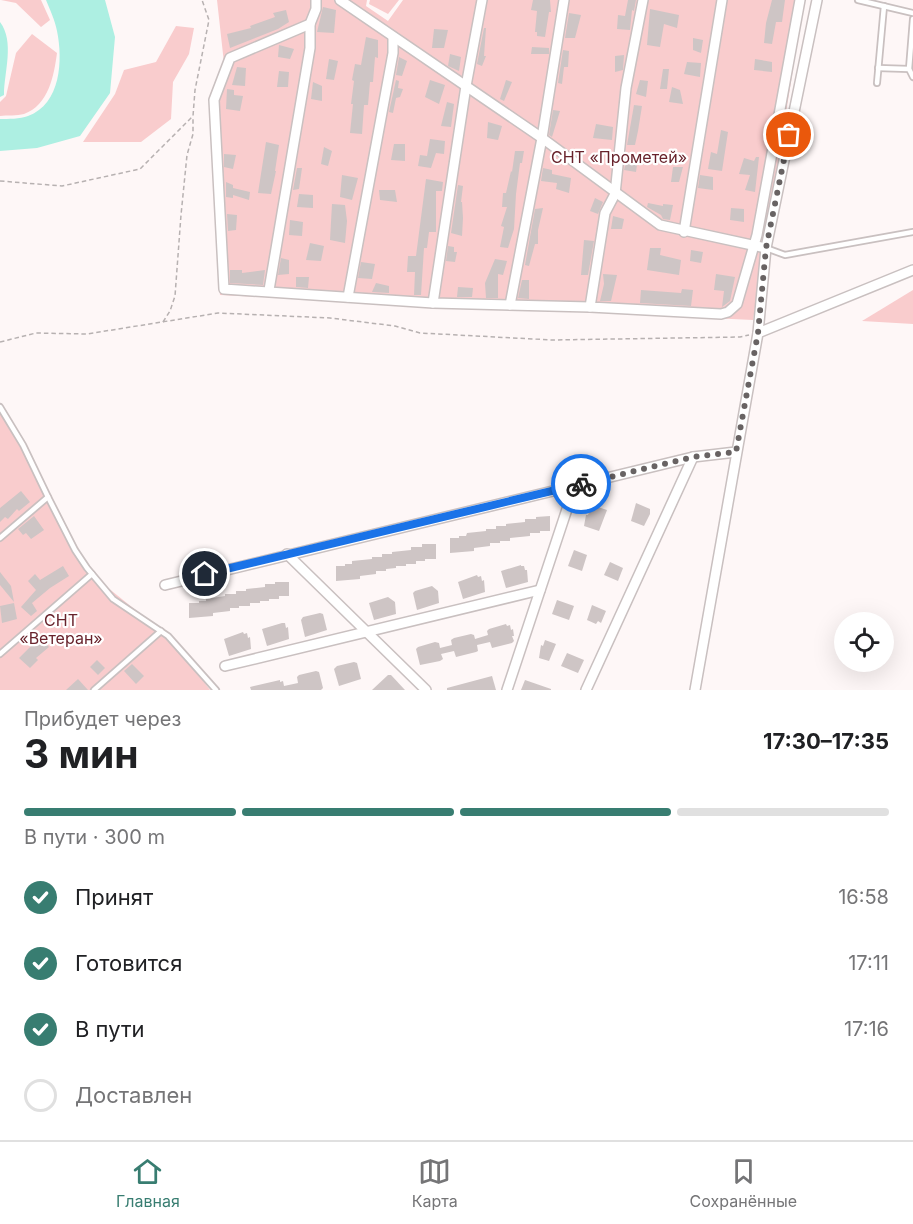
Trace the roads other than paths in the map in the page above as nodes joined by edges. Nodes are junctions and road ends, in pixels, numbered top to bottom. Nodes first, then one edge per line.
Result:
1 (316, 0) edge
2 (340, 0) edge
3 (482, 0) edge
4 (564, 0) edge
5 (643, 0) edge
6 (722, 0) edge
7 (800, 0) edge
8 (817, 0) edge
9 (858, 0) edge
10 (884, 6) junction
11 (913, 13) edge
12 (913, 20) edge
13 (310, 24) junction
14 (393, 37) junction
15 (878, 68) junction
16 (909, 69) junction
17 (913, 77) edge
18 (877, 84) dead end
19 (466, 86) junction
20 (542, 138) junction
21 (615, 194) junction
22 (684, 232) junction
23 (913, 232) edge
24 (753, 246) junction
25 (766, 248) junction
26 (913, 270) edge
27 (269, 291) junction
28 (348, 297) junction
29 (433, 303) junction
30 (510, 305) junction
31 (590, 307) junction
32 (758, 333) junction
33 (0, 407) edge
34 (6, 417) junction
35 (0, 422) edge
36 (736, 452) junction
37 (693, 457) junction
38 (576, 485) junction
39 (48, 497) junction
40 (0, 538) edge
41 (287, 554) junction
42 (92, 574) junction
43 (165, 585) dead end
44 (540, 590) junction
45 (160, 631) junction
46 (367, 632) junction
47 (0, 654) edge
48 (225, 666) dead end
49 (94, 690) edge
50 (216, 690) edge
51 (426, 690) edge
52 (507, 690) edge
53 (586, 690) edge
54 (695, 690) edge

1 - 13 street
2 - 14 street
3 - 19 street
4 - 20 street
5 - 21 street
6 - 22 street
7 - 24 street
8 - 25 street
9 - 10 lane
10 - 11 lane
10 - 15 lane
12 - 16 lane
13 - 27 street
13 - 27 street
14 - 19 street
14 - 28 street
15 - 16 lane
15 - 18 lane
16 - 17 lane
19 - 20 street
19 - 29 street
20 - 21 street
20 - 30 street
21 - 22 street
21 - 31 street
22 - 24 street
23 - 25 lane
24 - 25 street
24 - 31 street
25 - 32 street
26 - 32 street
27 - 28 street
28 - 29 street
29 - 30 street
30 - 31 street
32 - 36 street
33 - 34 lane
34 - 35 lane
34 - 39 lane
36 - 37 street
36 - 54 street
37 - 38 street
37 - 53 street
38 - 41 street
38 - 44 street
39 - 40 lane
39 - 42 lane
41 - 43 street
41 - 46 street
42 - 45 lane
42 - 47 lane
44 - 46 street
44 - 52 street
45 - 49 lane
45 - 50 lane
46 - 48 street
46 - 51 street

